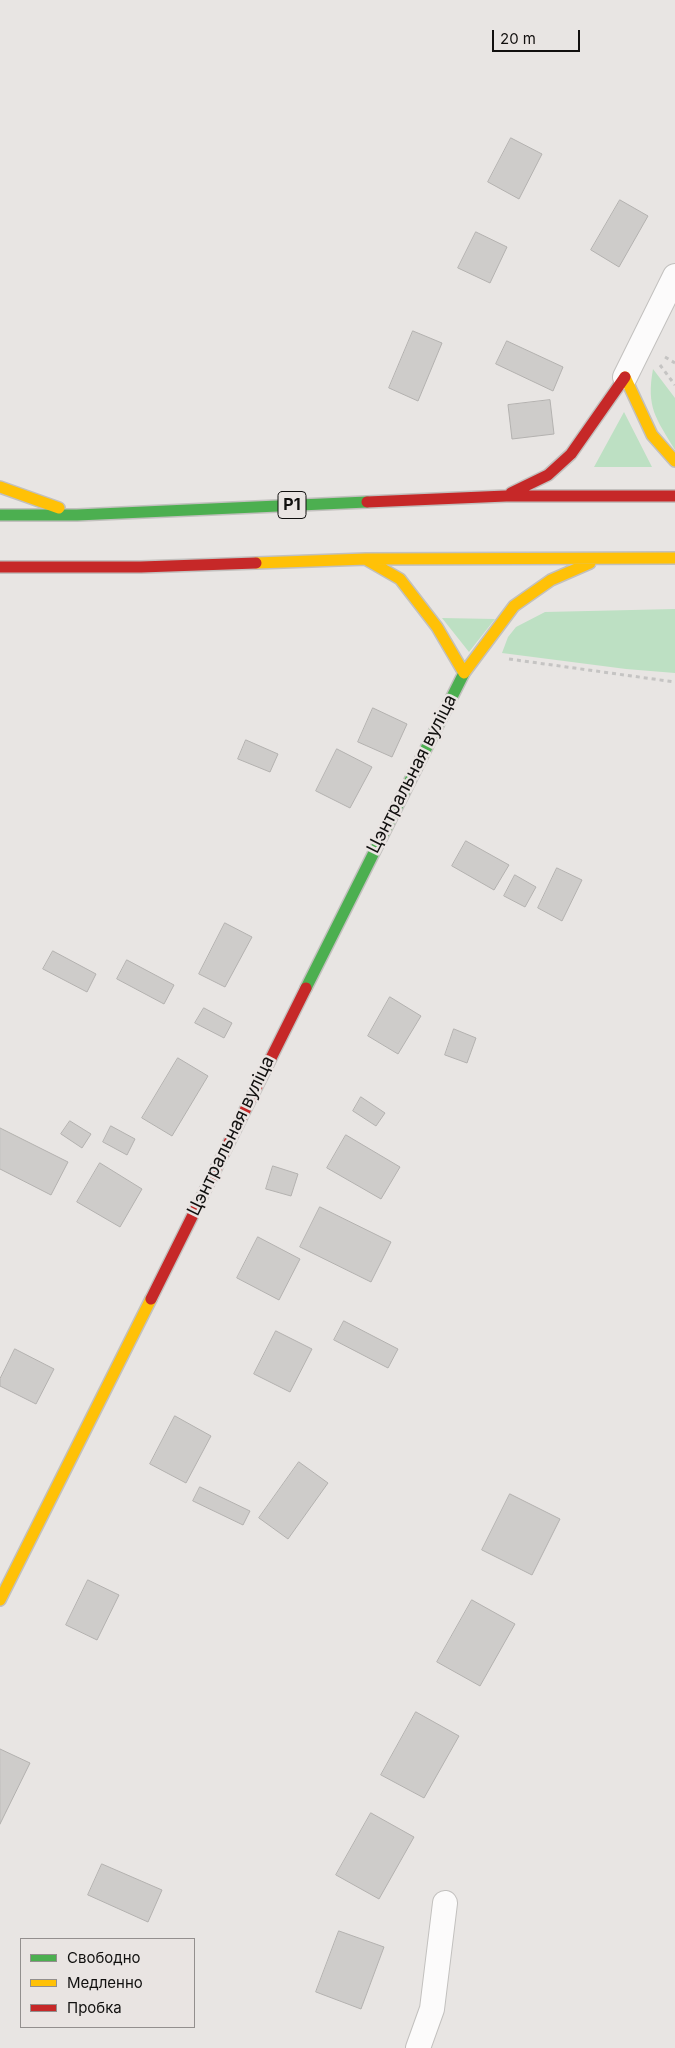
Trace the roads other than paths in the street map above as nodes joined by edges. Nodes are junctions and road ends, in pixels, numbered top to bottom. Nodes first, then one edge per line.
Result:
1 (675, 276) edge
2 (625, 377) junction
3 (675, 461) edge
4 (0, 487) edge
5 (506, 496) junction
6 (675, 496) edge
7 (0, 515) edge
8 (77, 515) junction
9 (601, 558) junction
10 (675, 558) edge
11 (366, 559) junction
12 (141, 566) junction
13 (0, 567) edge
14 (47, 580) dead end
15 (464, 673) junction
16 (0, 1600) edge
17 (446, 1903) dead end
18 (418, 2048) edge

1 - 2 street
2 - 3 main road
2 - 5 main road
4 - 8 main road
5 - 6 main road, Р1
5 - 8 main road, Р1
7 - 8 main road, Р1
9 - 10 main road
9 - 11 main road
9 - 15 main road, Цэнтральная вуліца
11 - 12 main road
11 - 15 main road
12 - 13 main road
12 - 14 main road
15 - 16 main road, Цэнтральная вуліца
17 - 18 street

